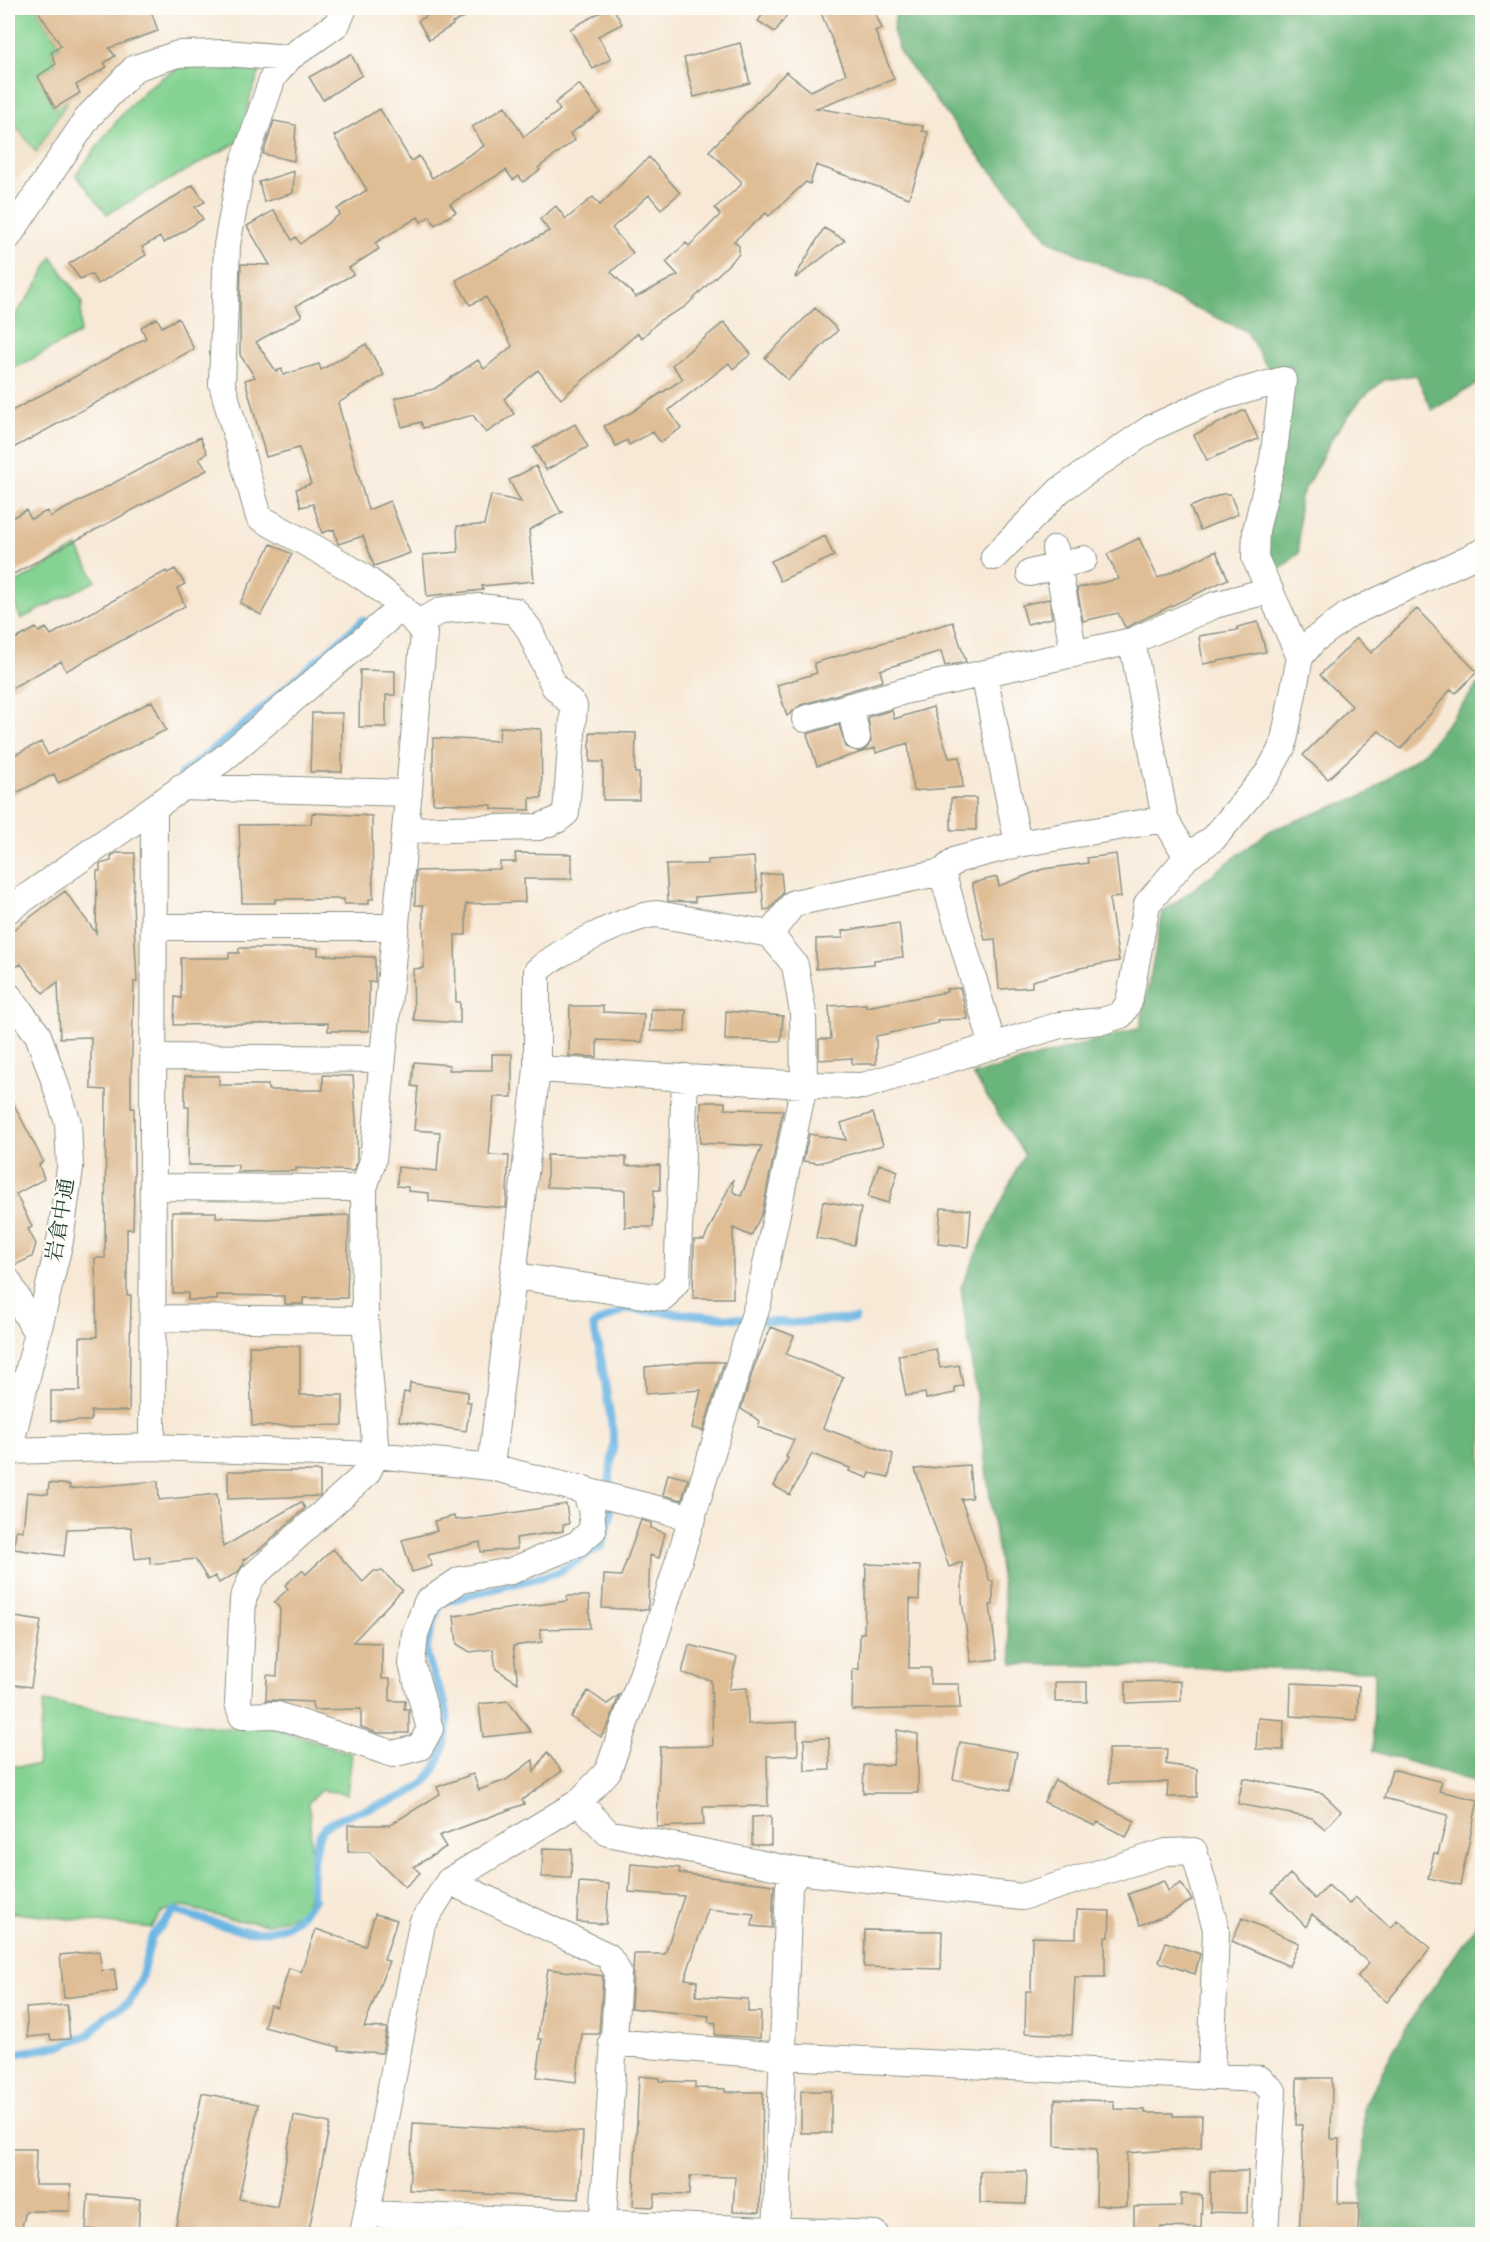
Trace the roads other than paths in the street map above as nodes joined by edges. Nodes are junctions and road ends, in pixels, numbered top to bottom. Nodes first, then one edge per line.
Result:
1 (344, 8) edge
2 (289, 58) junction
3 (8, 237) edge
4 (1482, 552) edge
5 (994, 557) dead end
6 (1056, 558) junction
7 (1084, 559) dead end
8 (1030, 573) dead end
9 (1270, 590) junction
10 (409, 615) junction
11 (1132, 641) junction
12 (1074, 654) junction
13 (1300, 657) junction
14 (984, 674) junction
15 (850, 706) junction
16 (805, 719) dead end
17 (857, 737) dead end
18 (181, 788) junction
19 (409, 793) junction
20 (154, 809) junction
21 (1165, 819) junction
22 (405, 830) junction
23 (1018, 844) junction
24 (1187, 857) junction
25 (942, 872) junction
26 (8, 910) edge
27 (154, 927) junction
28 (396, 927) junction
29 (771, 934) junction
30 (8, 995) edge
31 (993, 1046) junction
32 (154, 1057) junction
33 (382, 1059) junction
34 (537, 1069) junction
35 (686, 1077) junction
36 (804, 1085) junction
37 (153, 1187) junction
38 (364, 1188) junction
39 (514, 1276) junction
40 (8, 1281) edge
41 (153, 1318) junction
42 (365, 1320) junction
43 (37, 1334) junction
44 (152, 1447) junction
45 (8, 1452) edge
46 (376, 1455) junction
47 (491, 1467) junction
48 (584, 1489) junction
49 (693, 1518) junction
50 (579, 1802) junction
51 (798, 1871) junction
52 (448, 1881) junction
53 (612, 2042) junction
54 (782, 2056) junction
55 (1211, 2077) junction
56 (603, 2223) junction
57 (365, 2224) edge
58 (776, 2233) edge
59 (875, 2235) edge
60 (1265, 2235) edge

1 - 2 street
2 - 3 street
2 - 10 street
4 - 13 street
5 - 9 street
6 - 7 street
6 - 8 street
6 - 12 street
9 - 11 street
9 - 13 street
10 - 18 street
10 - 19 street
10 - 22 street
11 - 12 street
11 - 21 street
12 - 14 street
13 - 24 street
14 - 15 street
14 - 23 street
15 - 16 street
15 - 17 street
18 - 19 street
18 - 20 street
19 - 22 street
20 - 26 street
20 - 27 street
21 - 23 street
21 - 24 street
22 - 28 street
23 - 25 street
24 - 31 street
25 - 29 street
25 - 31 street
27 - 28 street
27 - 32 street
28 - 33 street
29 - 34 street
29 - 36 street
30 - 43 street, 岩倉中通
31 - 36 street
32 - 33 street
32 - 37 street
33 - 38 street
34 - 35 street
34 - 39 street
35 - 36 street
35 - 39 street
36 - 49 street
37 - 38 street
37 - 41 street
38 - 42 street
39 - 47 street
40 - 43 street
41 - 42 street
41 - 44 street
42 - 46 street
43 - 45 street, 岩倉中通
44 - 45 street
44 - 46 street
46 - 47 street
46 - 48 street
47 - 48 street
48 - 49 street
49 - 50 street
50 - 51 street
50 - 52 street
51 - 54 street
51 - 55 street
52 - 53 street
52 - 57 street
53 - 54 street
53 - 56 street
54 - 55 street
54 - 58 street
55 - 60 street
56 - 57 street
56 - 58 street
58 - 59 street

